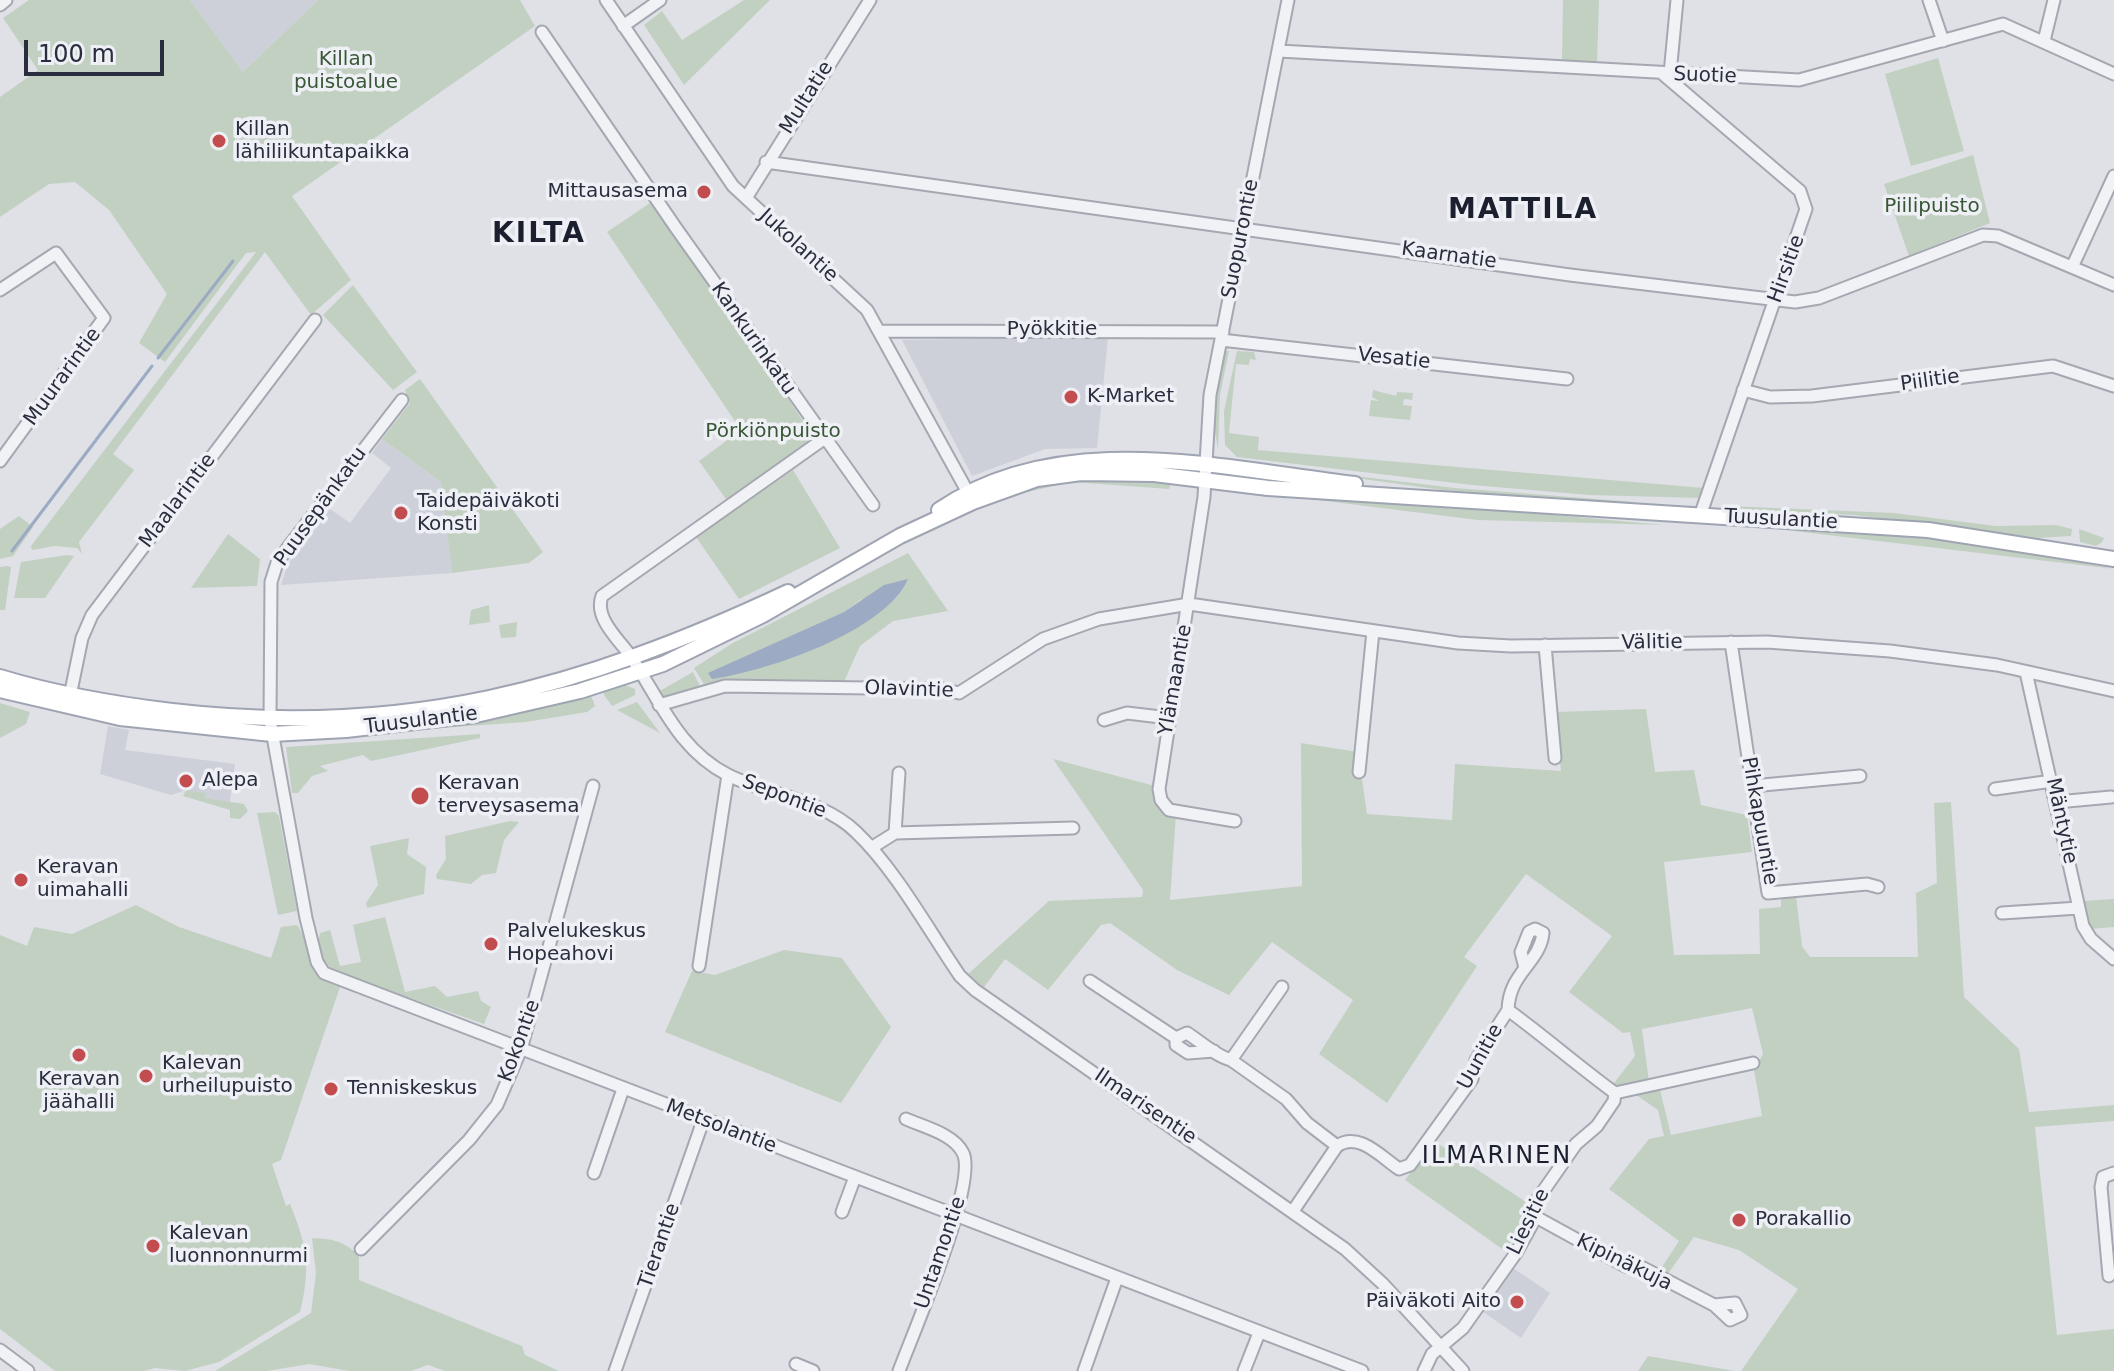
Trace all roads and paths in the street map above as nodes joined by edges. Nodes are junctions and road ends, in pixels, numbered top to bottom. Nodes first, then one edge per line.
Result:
1 (6, 0) edge
2 (606, 0) edge
3 (660, 0) edge
4 (870, 0) edge
5 (1288, 0) edge
6 (1677, 0) edge
7 (1929, 0) edge
8 (2054, 0) edge
9 (0, 4) edge
10 (623, 26) junction
11 (542, 32) dead end
12 (1943, 41) junction
13 (2044, 41) junction
14 (1279, 51) junction
15 (1667, 74) junction
16 (2114, 74) edge
17 (766, 162) junction
18 (2114, 176) edge
19 (746, 198) junction
20 (1242, 229) junction
21 (2073, 265) junction
22 (2114, 285) edge
23 (0, 290) edge
24 (1775, 300) junction
25 (315, 320) dead end
26 (881, 331) junction
27 (1222, 336) junction
28 (1567, 379) dead end
29 (2114, 386) edge
30 (1743, 390) junction
31 (402, 400) dead end
32 (825, 438) junction
33 (0, 461) edge
34 (1205, 474) junction
35 (971, 498) junction
36 (873, 505) dead end
37 (1700, 516) junction
38 (2114, 559) edge
39 (1189, 604) junction
40 (1373, 631) junction
41 (1731, 642) junction
42 (1545, 645) junction
43 (635, 666) junction
44 (2026, 672) junction
45 (0, 677) edge
46 (0, 690) edge
47 (2114, 691) edge
48 (70, 696) junction
49 (659, 705) junction
50 (1169, 718) junction
51 (1104, 720) dead end
52 (271, 727) junction
53 (1555, 758) dead end
54 (1359, 772) dead end
55 (899, 773) dead end
56 (728, 775) junction
57 (1860, 776) dead end
58 (2052, 781) junction
59 (593, 786) dead end
60 (1752, 786) junction
61 (1995, 789) dead end
62 (2111, 797) dead end
63 (2057, 802) junction
64 (1235, 821) dead end
65 (1073, 828) dead end
66 (895, 833) junction
67 (871, 848) junction
68 (1878, 887) dead end
69 (2079, 908) junction
70 (2002, 913) dead end
71 (2114, 959) edge
72 (699, 966) dead end
73 (1525, 968) dead end
74 (1090, 981) dead end
75 (1282, 987) dead end
76 (1508, 1010) junction
77 (521, 1049) junction
78 (1231, 1060) junction
79 (1753, 1063) dead end
80 (623, 1089) junction
81 (1615, 1093) junction
82 (906, 1119) dead end
83 (703, 1121) junction
84 (1337, 1146) junction
85 (594, 1173) dead end
86 (2114, 1173) edge
87 (855, 1177) junction
88 (1293, 1211) junction
89 (842, 1212) dead end
90 (957, 1214) junction
91 (1536, 1217) junction
92 (361, 1249) dead end
93 (2109, 1276) dead end
94 (1117, 1278) junction
95 (1714, 1305) dead end
96 (1259, 1333) junction
97 (1440, 1348) junction
98 (0, 1350) edge
99 (796, 1364) dead end
100 (28, 1371) edge
101 (615, 1371) edge
102 (813, 1371) edge
103 (899, 1371) edge
104 (1084, 1371) edge
105 (1244, 1371) edge
106 (1362, 1371) edge
107 (1424, 1371) edge
108 (1453, 1371) edge
109 (1463, 1371) edge

1 - 9 street
2 - 10 street, Jukolantie
3 - 10 street
4 - 17 street, Multatie
5 - 14 street, Suopurontie
6 - 15 street
7 - 12 street
8 - 13 street
10 - 19 street, Jukolantie
11 - 32 street, Kankurinkatu
12 - 13 street, Suotie
12 - 15 street, Suotie
13 - 16 street, Suotie
14 - 15 street, Suotie
14 - 20 street, Suopurontie
15 - 24 street, Hirsitie
17 - 19 street, Multatie
17 - 20 street, Kaarnatie
18 - 21 street
19 - 26 street, Jukolantie
20 - 24 street, Kaarnatie
20 - 27 street, Suopurontie
21 - 22 street, Kaarnatie
21 - 24 street, Kaarnatie
23 - 33 street, Muurarintie
24 - 30 street, Hirsitie
25 - 48 street, Maalarintie
26 - 27 street, Pyökkitie
26 - 35 street, Jukolantie
27 - 28 street, Vesatie
27 - 34 street, Suopurontie
29 - 30 street, Piilitie
30 - 37 street, Hirsitie
31 - 52 street, Puusepänkatu
32 - 36 street, Kankurinkatu
32 - 43 street
34 - 35 main road, Tuusulantie
34 - 37 main road, Tuusulantie
34 - 39 street, Ylämaantie
35 - 43 main road, Tuusulantie
37 - 38 main road, Tuusulantie
39 - 40 street, Välitie
39 - 49 street, Olavintie
39 - 50 street, Ylämaantie
40 - 42 street, Välitie
40 - 54 street
41 - 42 street, Välitie
41 - 44 street, Välitie
41 - 60 street, Pihkapuuntie
42 - 53 street
43 - 49 street, Sepontie
43 - 52 main road, Tuusulantie
44 - 47 street, Välitie
44 - 58 street, Mäntytie
45 - 48 main road, Tuusulantie
46 - 52 main road, Tuusulantie
48 - 52 main road, Tuusulantie
49 - 56 street, Sepontie
50 - 51 street
50 - 64 street, Ylämaantie
52 - 77 street, Metsolantie
55 - 66 street
56 - 67 street, Sepontie
56 - 72 street
57 - 60 street
58 - 61 street
58 - 63 street, Mäntytie
59 - 77 street, Kokontie
60 - 68 street, Pihkapuuntie
62 - 63 street
63 - 69 street, Mäntytie
65 - 66 street
66 - 67 street
67 - 88 street, Ilmarisentie
69 - 70 street
69 - 71 street, Mäntytie
73 - 76 street
74 - 78 street
75 - 78 street
76 - 81 street
76 - 84 street, Uunitie
77 - 80 street, Metsolantie
77 - 92 street, Kokontie
78 - 84 street
79 - 81 street
80 - 83 street, Metsolantie
80 - 85 street
81 - 91 street, Liesitie
82 - 90 street, Untamontie
83 - 87 street, Metsolantie
83 - 101 street, Tierantie
84 - 88 street
86 - 93 street
87 - 89 street
87 - 90 street, Metsolantie
88 - 97 street, Ilmarisentie
90 - 94 street, Metsolantie
90 - 103 street, Untamontie
91 - 95 street, Kipinäkuja
91 - 97 street, Liesitie
94 - 96 street, Metsolantie
94 - 104 street
96 - 105 street
96 - 106 street, Metsolantie
97 - 107 street, Liesitie
97 - 108 street, Ilmarisentie
97 - 109 street, Ilmarisentie
98 - 100 street
99 - 102 street

